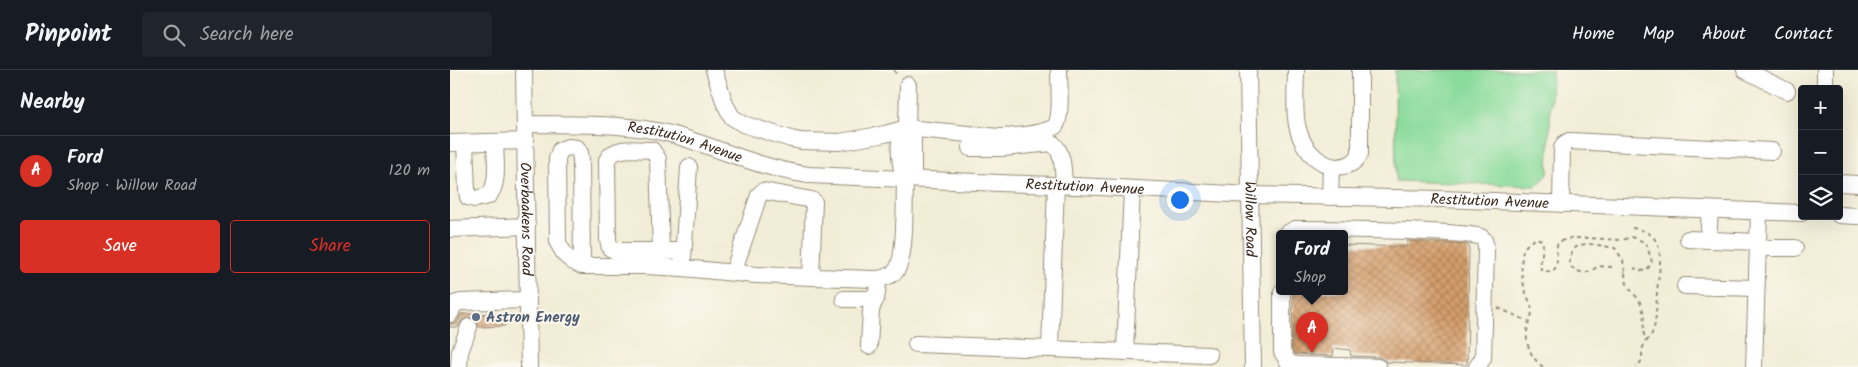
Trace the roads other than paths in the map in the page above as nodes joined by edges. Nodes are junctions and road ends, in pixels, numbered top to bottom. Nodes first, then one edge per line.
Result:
1 (524, 70) edge
2 (714, 70) edge
3 (1059, 70) edge
4 (1248, 70) edge
5 (1296, 70) edge
6 (1360, 70) edge
7 (1745, 70) edge
8 (1825, 70) edge
9 (908, 85) dead end
10 (1825, 85) edge
11 (1787, 91) dead end
12 (526, 124) junction
13 (907, 128) junction
14 (968, 141) junction
15 (495, 142) junction
16 (526, 142) junction
17 (457, 143) edge
18 (1772, 151) dead end
19 (1331, 167) junction
20 (689, 168) dead end
21 (905, 180) junction
22 (1843, 183) edge
23 (1858, 184) edge
24 (1060, 185) junction
25 (1132, 188) junction
26 (1251, 195) junction
27 (1330, 197) junction
28 (1561, 204) junction
29 (1710, 210) junction
30 (1759, 212) junction
31 (1798, 213) edge
32 (1843, 215) edge
33 (1858, 216) edge
34 (527, 226) junction
35 (450, 229) edge
36 (1293, 230) edge
37 (1326, 230) edge
38 (1348, 231) edge
39 (1688, 239) dead end
40 (1708, 240) junction
41 (1758, 245) junction
42 (1795, 248) dead end
43 (661, 251) junction
44 (683, 251) junction
45 (582, 266) junction
46 (683, 268) junction
47 (733, 273) junction
48 (811, 277) junction
49 (878, 279) junction
50 (1685, 286) dead end
51 (1756, 288) junction
52 (1282, 295) edge
53 (844, 299) dead end
54 (876, 299) junction
55 (528, 300) junction
56 (450, 314) edge
57 (471, 314) junction
58 (916, 344) dead end
59 (869, 346) dead end
60 (1050, 348) junction
61 (1125, 351) junction
62 (1210, 355) dead end
63 (459, 367) edge
64 (529, 367) edge
65 (1253, 367) edge
66 (1378, 367) edge
67 (1477, 367) edge
68 (1754, 367) edge

1 - 12 street, Overbaakens Road
2 - 13 street
3 - 14 street
4 - 26 street, Willow Road
5 - 19 street
6 - 19 street
7 - 11 street
8 - 10 street
9 - 13 street
12 - 16 street, Overbaakens Road
12 - 21 street, Restitution Avenue
13 - 14 street
13 - 21 street
14 - 24 street
15 - 16 street
15 - 17 street
15 - 17 street
16 - 34 street, Overbaakens Road
18 - 28 street
19 - 27 street
20 - 44 street
21 - 24 street, Restitution Avenue
21 - 49 street
22 - 23 street
24 - 25 street, Restitution Avenue
24 - 60 street
25 - 26 street, Restitution Avenue
25 - 61 street
26 - 27 street, Restitution Avenue
26 - 65 street, Willow Road
27 - 28 street, Restitution Avenue
28 - 29 street, Restitution Avenue
29 - 30 street, Restitution Avenue
29 - 40 street
30 - 31 street, Restitution Avenue
30 - 41 street
32 - 33 street
34 - 35 street
34 - 55 street, Overbaakens Road
36 - 37 street
38 - 67 street
39 - 40 street
40 - 41 street
41 - 42 street
41 - 51 street
43 - 43 street
43 - 44 street
44 - 46 street
45 - 45 street
45 - 46 street
46 - 47 street
47 - 48 street
47 - 48 street
48 - 49 street
49 - 54 street
50 - 51 street
51 - 68 street
52 - 66 street
53 - 54 street
54 - 59 street
55 - 57 street
55 - 64 street, Overbaakens Road
56 - 57 street
57 - 63 street
58 - 60 street
60 - 61 street
61 - 62 street

